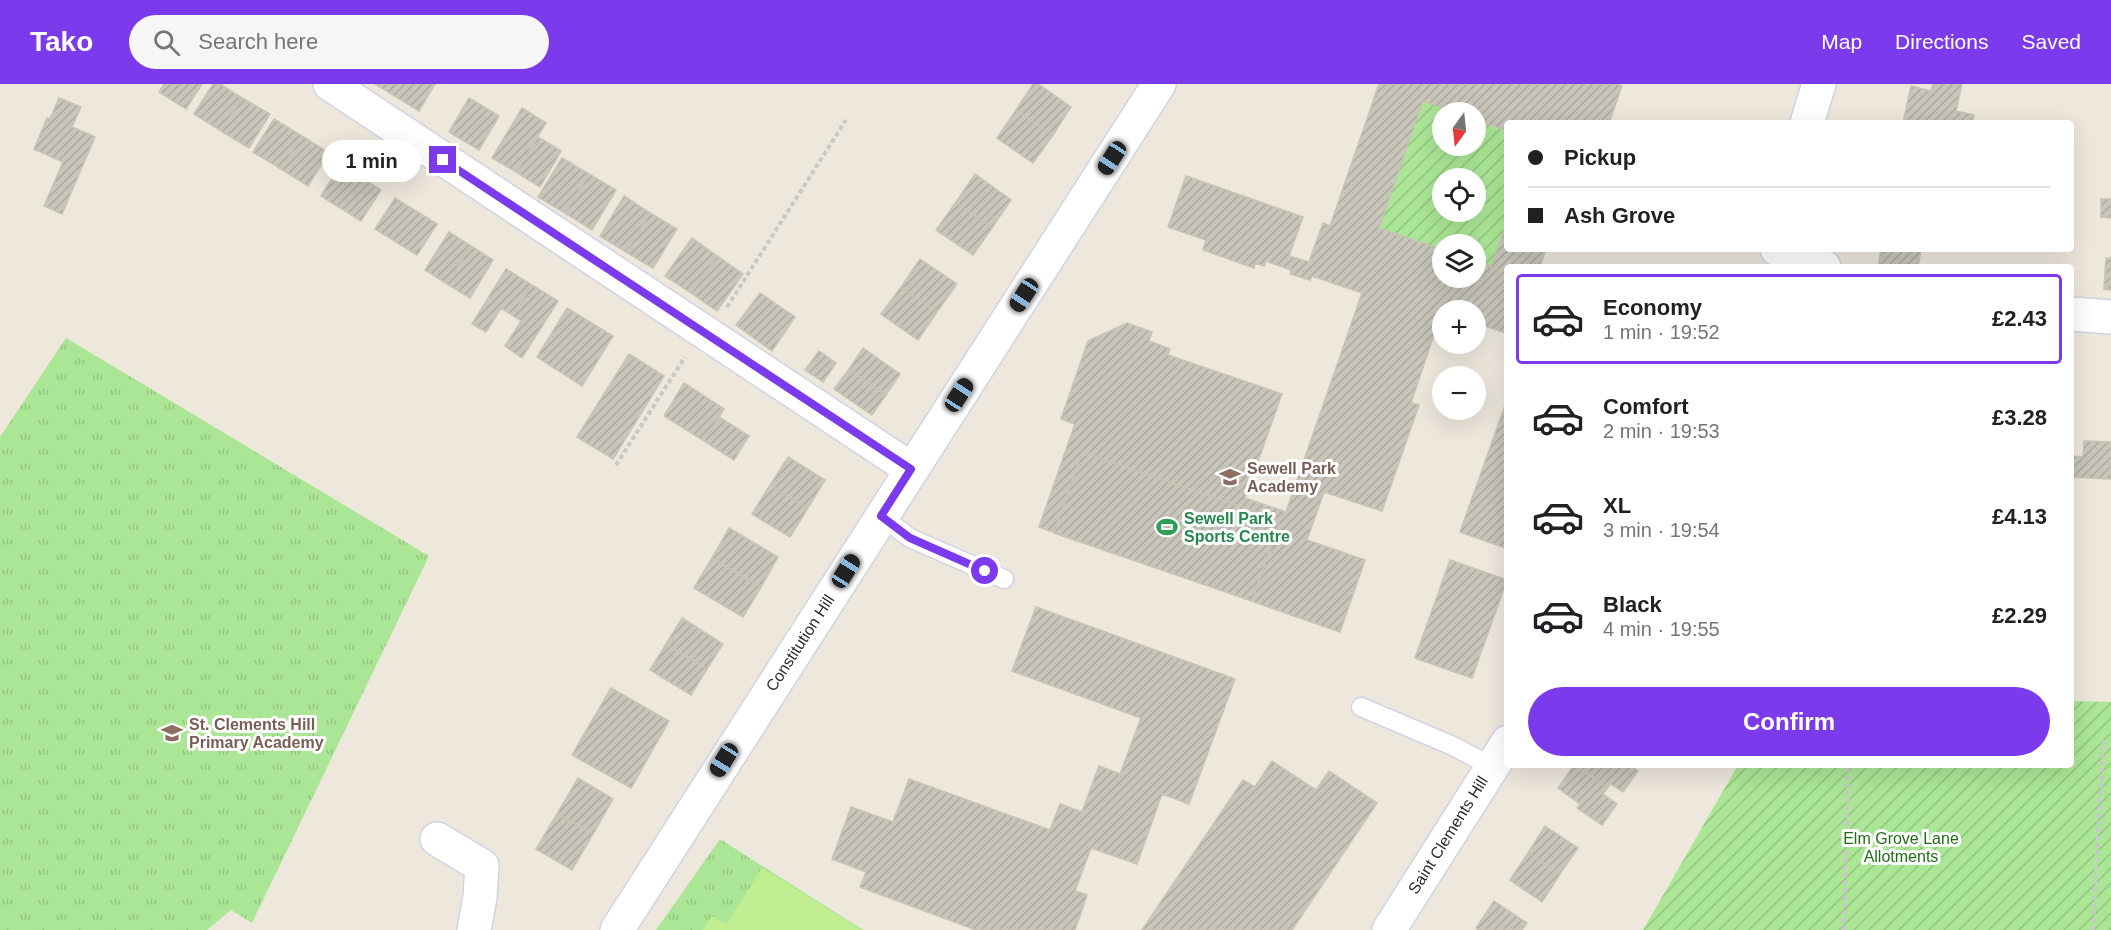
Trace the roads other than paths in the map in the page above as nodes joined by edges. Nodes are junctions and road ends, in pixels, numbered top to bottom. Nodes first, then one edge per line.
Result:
1 (330, 84) edge
2 (1160, 84) edge
3 (1819, 84) edge
4 (1808, 120) edge
5 (1785, 252) edge
6 (1816, 264) edge
7 (2074, 314) edge
8 (2111, 317) edge
9 (911, 469) junction
10 (881, 516) junction
11 (1004, 579) dead end
12 (1361, 707) dead end
13 (1499, 754) edge
14 (437, 839) dead end
15 (474, 930) edge
16 (617, 930) edge
17 (1389, 930) edge

1 - 9 street
2 - 9 street, Constitution Hill
3 - 4 street
5 - 6 street
7 - 8 street
9 - 10 street, Constitution Hill
10 - 11 lane
10 - 16 street, Constitution Hill
12 - 13 lane
13 - 17 street, Saint Clements Hill
14 - 15 street

